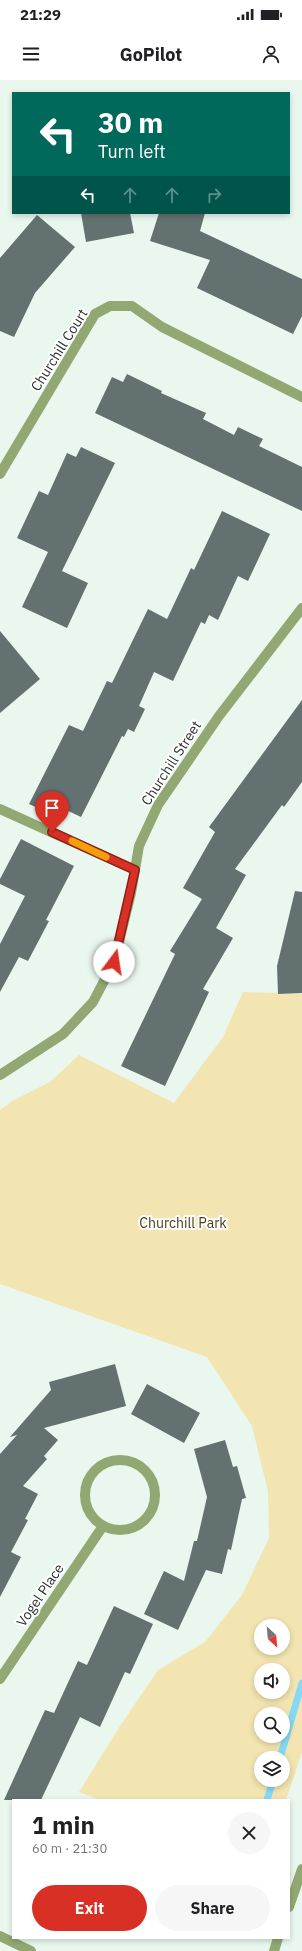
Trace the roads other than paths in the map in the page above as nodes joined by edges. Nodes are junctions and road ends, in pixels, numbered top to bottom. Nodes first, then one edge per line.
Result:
1 (302, 397) edge
2 (0, 474) edge
3 (302, 608) edge
4 (0, 809) edge
5 (135, 870) junction
6 (0, 1075) edge
7 (103, 1526) junction
8 (0, 1679) edge
9 (302, 1869) edge
10 (290, 1903) edge
11 (0, 1936) edge
12 (278, 1939) edge
13 (31, 1951) edge
14 (274, 1951) edge

1 - 2 street, Churchill Court
3 - 5 street, Churchill Street
4 - 5 street
5 - 6 street, Churchill Street
7 - 7 street
7 - 8 street, Vogel Place
9 - 10 street
11 - 13 street
12 - 14 street

